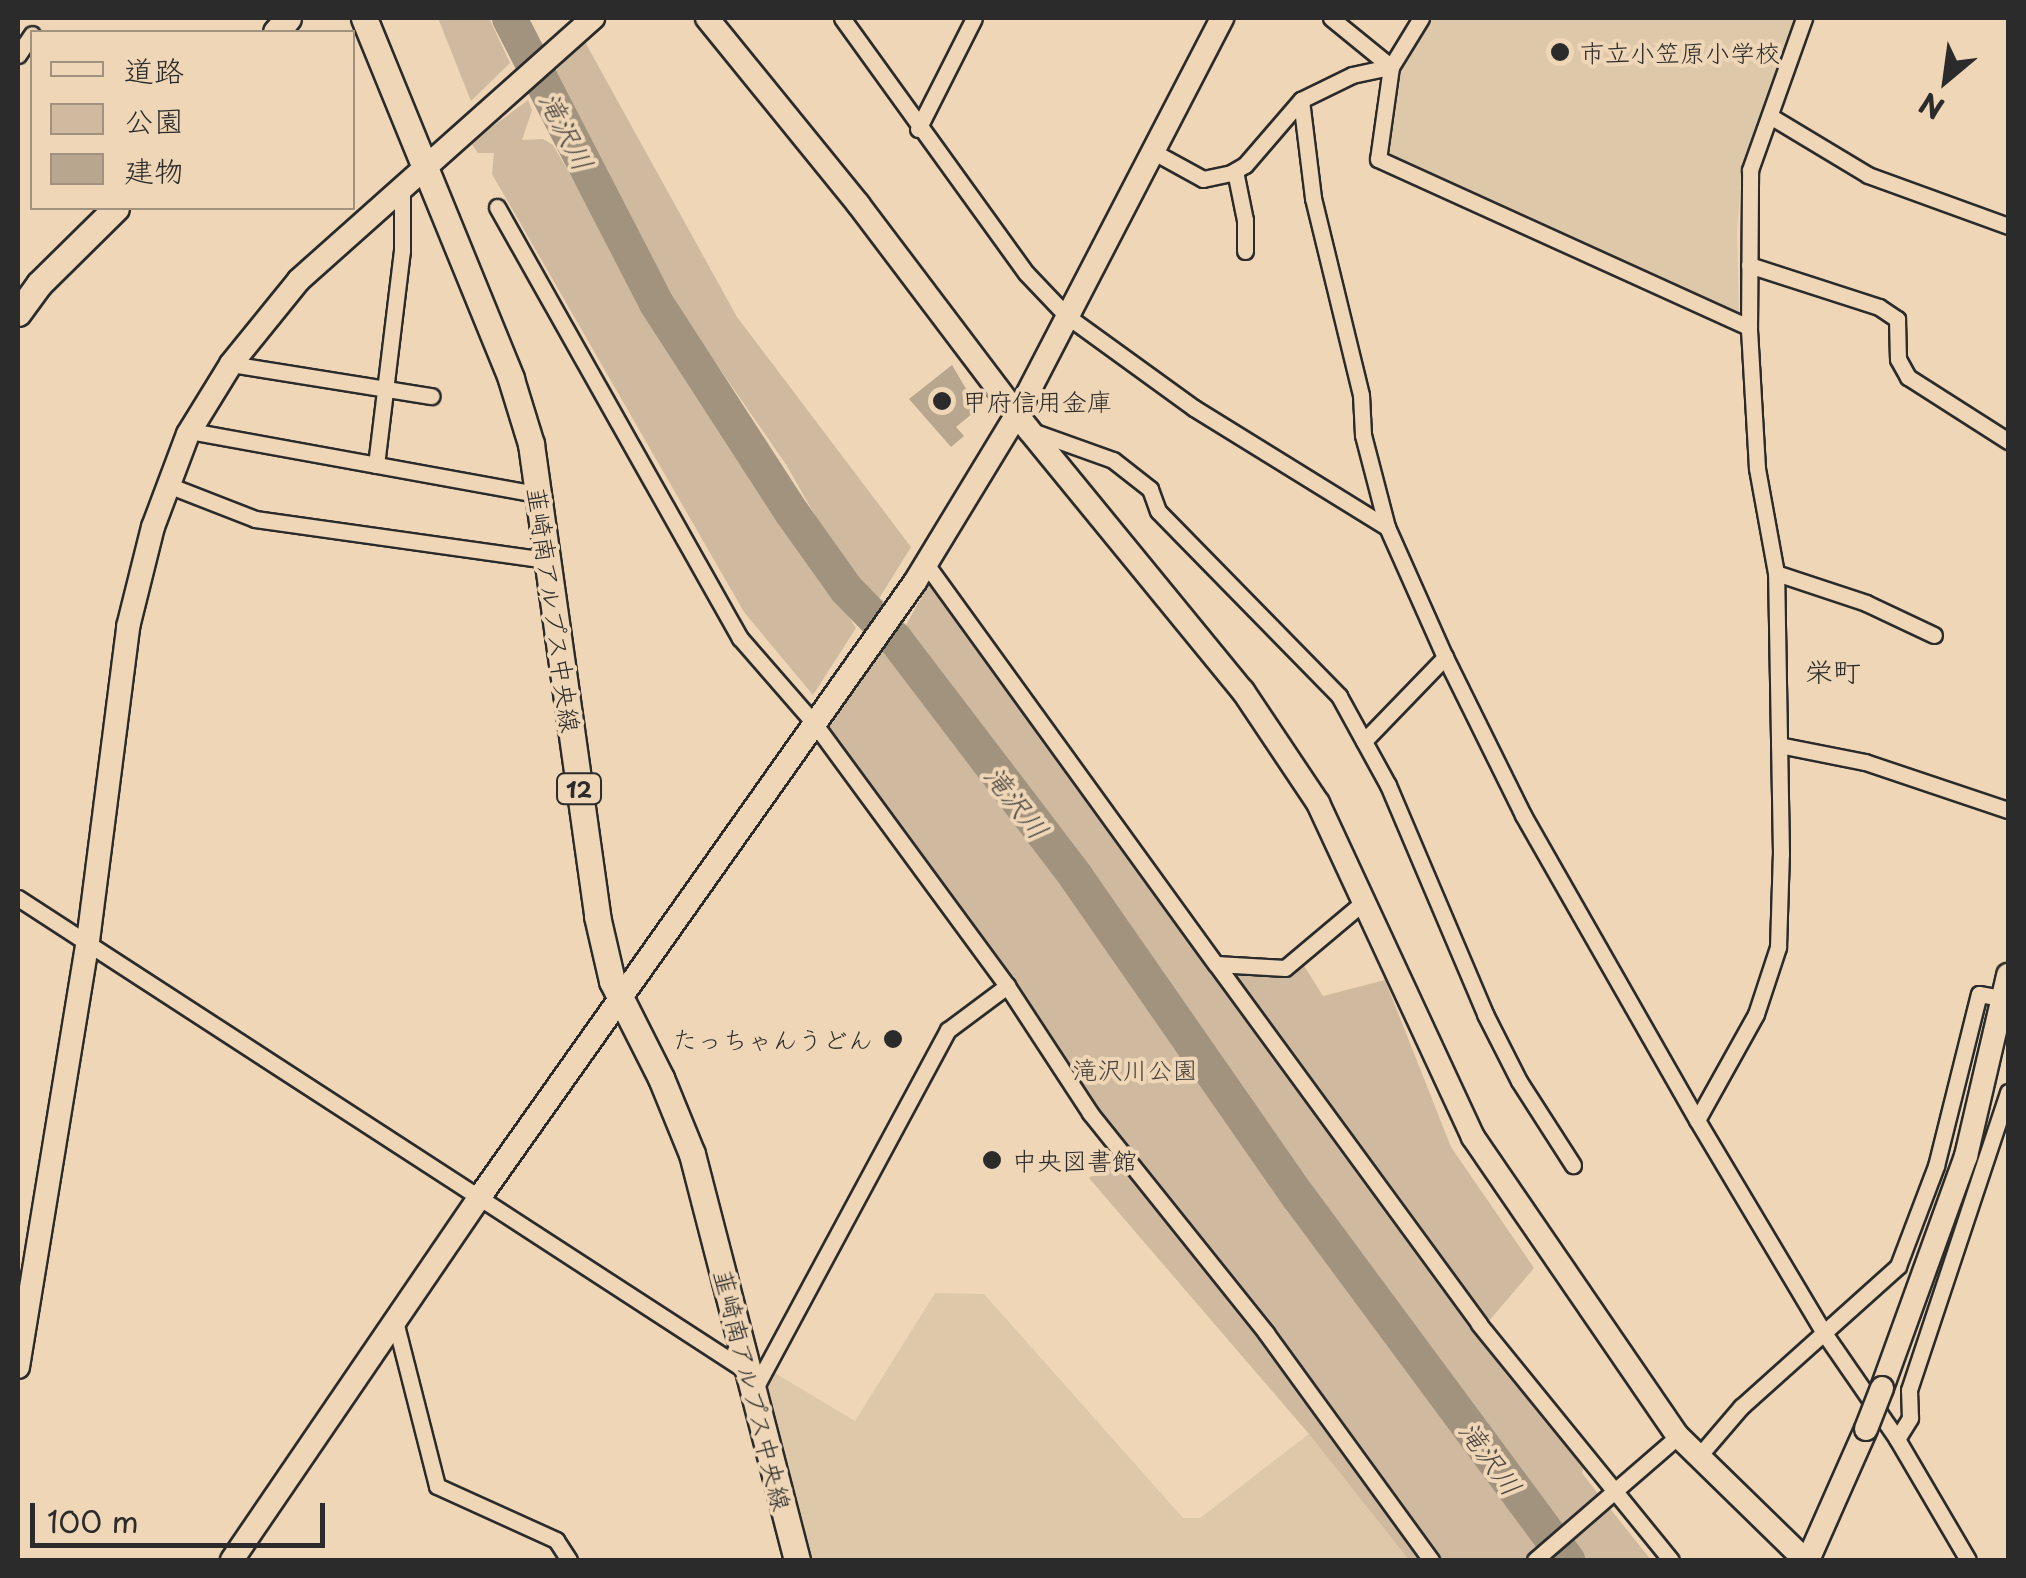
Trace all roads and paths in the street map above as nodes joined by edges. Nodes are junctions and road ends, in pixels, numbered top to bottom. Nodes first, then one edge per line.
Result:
1 (364, 18) edge
2 (707, 18) edge
3 (842, 18) edge
4 (974, 18) edge
5 (1222, 18) edge
6 (1331, 18) edge
7 (1421, 18) edge
8 (1804, 18) edge
9 (587, 23) edge
10 (1391, 67) junction
11 (1302, 100) junction
12 (1770, 116) junction
13 (918, 129) junction
14 (1152, 151) junction
15 (424, 163) junction
16 (1235, 172) junction
17 (402, 184) junction
18 (497, 207) dead end
19 (114, 210) edge
20 (2008, 226) edge
21 (1245, 252) dead end
22 (1750, 266) junction
23 (18, 313) edge
24 (1067, 316) junction
25 (1749, 327) junction
26 (231, 364) junction
27 (385, 388) junction
28 (430, 396) dead end
29 (1023, 422) junction
30 (190, 431) junction
31 (2008, 440) edge
32 (376, 465) junction
33 (168, 485) junction
34 (538, 494) junction
35 (1387, 527) junction
36 (547, 560) junction
37 (921, 573) junction
38 (1776, 573) junction
39 (1934, 635) dead end
40 (1445, 657) junction
41 (814, 723) junction
42 (1364, 741) junction
43 (1778, 745) junction
44 (2008, 810) edge
45 (18, 898) edge
46 (1366, 900) junction
47 (88, 942) junction
48 (1216, 964) junction
49 (1007, 986) junction
50 (2007, 991) edge
51 (621, 1002) junction
52 (2007, 1101) edge
53 (1697, 1120) junction
54 (1573, 1165) dead end
55 (479, 1198) junction
56 (395, 1322) junction
57 (1824, 1333) junction
58 (18, 1367) edge
59 (752, 1382) junction
60 (1678, 1436) junction
61 (1898, 1439) junction
62 (1698, 1456) junction
63 (1615, 1491) junction
64 (1428, 1559) edge
65 (232, 1560) edge
66 (569, 1560) edge
67 (797, 1560) edge
68 (1535, 1560) edge
69 (1671, 1560) edge
70 (1807, 1560) edge
71 (1968, 1560) edge

1 - 15 main road, 韮崎南アルプス中央線 / 12
2 - 29 street
3 - 13 street
4 - 13 street
5 - 14 street
6 - 10 street
7 - 10 street
8 - 12 street
9 - 15 street
10 - 11 street
10 - 25 street
11 - 16 street
11 - 35 street
12 - 20 street
12 - 22 street
13 - 24 street
14 - 16 street
14 - 24 street
15 - 17 street
15 - 34 main road, 韮崎南アルプス中央線 / 12
16 - 21 street
17 - 26 street
17 - 27 street
18 - 41 street
19 - 23 main road
22 - 25 street
22 - 31 street
24 - 29 street
24 - 35 street
25 - 38 street
26 - 27 street
26 - 30 street
27 - 28 street
27 - 32 street
29 - 37 street
29 - 42 street
29 - 46 street
30 - 32 street
30 - 33 street
32 - 34 street
33 - 36 street
33 - 47 street
34 - 36 main road, 韮崎南アルプス中央線 / 12
35 - 40 street
36 - 51 main road, 韮崎南アルプス中央線 / 12
37 - 41 street
37 - 48 street
38 - 39 street
38 - 43 street
40 - 42 street
40 - 53 street
41 - 49 street
41 - 51 street
42 - 54 street
43 - 44 street
43 - 53 street
45 - 47 street
46 - 48 street
46 - 60 street
47 - 55 street
47 - 58 street
48 - 63 street
49 - 59 street
49 - 64 street
50 - 57 street
50 - 70 street, bridge
51 - 55 street
51 - 59 main road, 韮崎南アルプス中央線 / 12
52 - 61 street
53 - 57 street
55 - 56 street
55 - 59 street
56 - 65 street
56 - 66 street
57 - 61 street
57 - 62 street
59 - 67 main road, 韮崎南アルプス中央線 / 12
60 - 62 street
60 - 63 street
61 - 71 street
62 - 70 street
63 - 68 street
63 - 69 street

